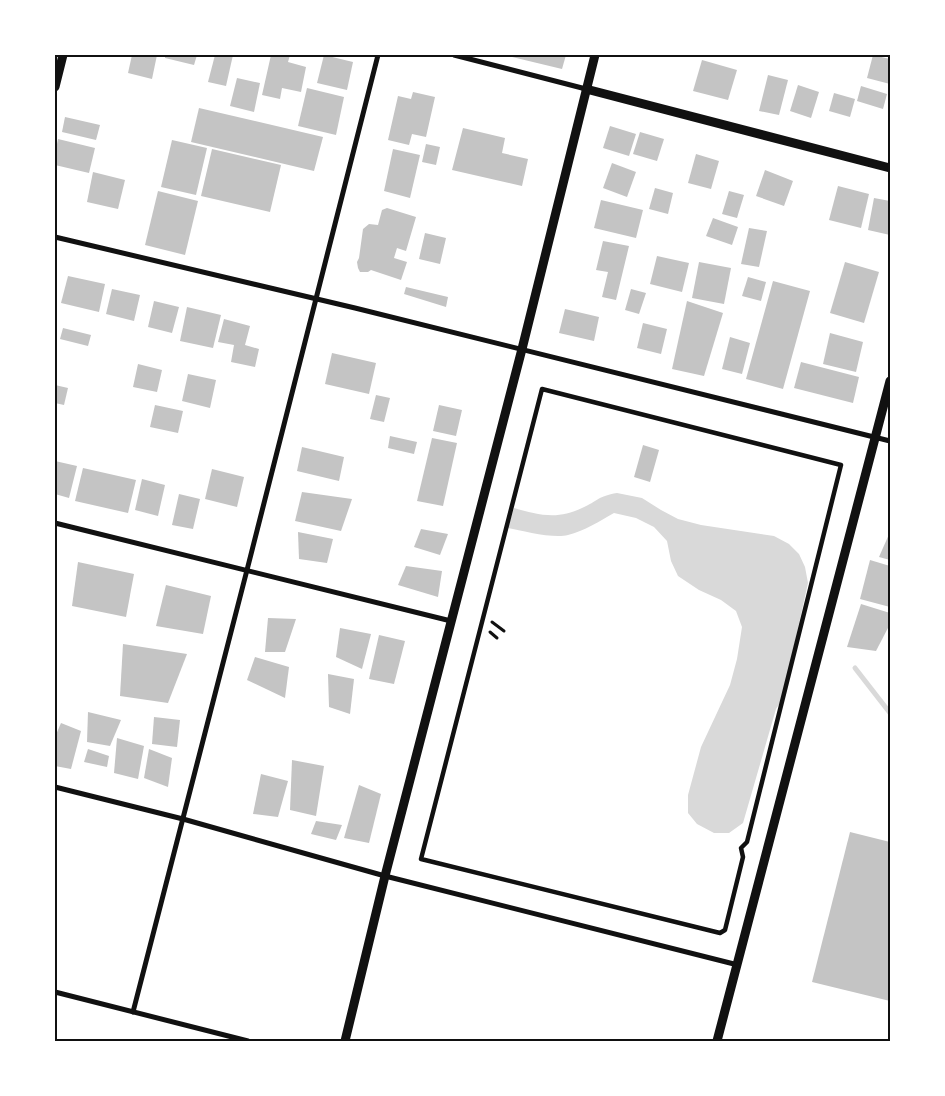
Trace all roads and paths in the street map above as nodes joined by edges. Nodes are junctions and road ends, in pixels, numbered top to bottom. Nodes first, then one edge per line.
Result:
1 (63, 55) edge
2 (378, 55) edge
3 (454, 55) edge
4 (595, 55) edge
5 (55, 87) edge
6 (586, 89) junction
7 (890, 168) edge
8 (55, 237) edge
9 (316, 299) junction
10 (522, 349) junction
11 (890, 382) edge
12 (876, 438) junction
13 (890, 441) edge
14 (841, 465) joint
15 (55, 523) edge
16 (247, 570) junction
17 (451, 621) junction
18 (55, 787) edge
19 (183, 819) junction
20 (385, 876) junction
21 (738, 965) junction
22 (55, 992) edge
23 (133, 1012) junction
24 (248, 1041) edge
25 (345, 1041) edge
26 (717, 1041) edge

1 - 5 street
2 - 9 street
3 - 6 street
4 - 6 street
6 - 7 street
6 - 10 street
8 - 9 street
9 - 10 street
9 - 16 street
10 - 12 street
10 - 17 street
11 - 12 street
12 - 13 street
12 - 21 street
14 - 14 street
15 - 16 street
16 - 17 street
16 - 19 street
17 - 20 street
18 - 19 street
19 - 20 street
19 - 23 street
20 - 21 street
20 - 25 street
21 - 26 street
22 - 23 street
23 - 24 street

